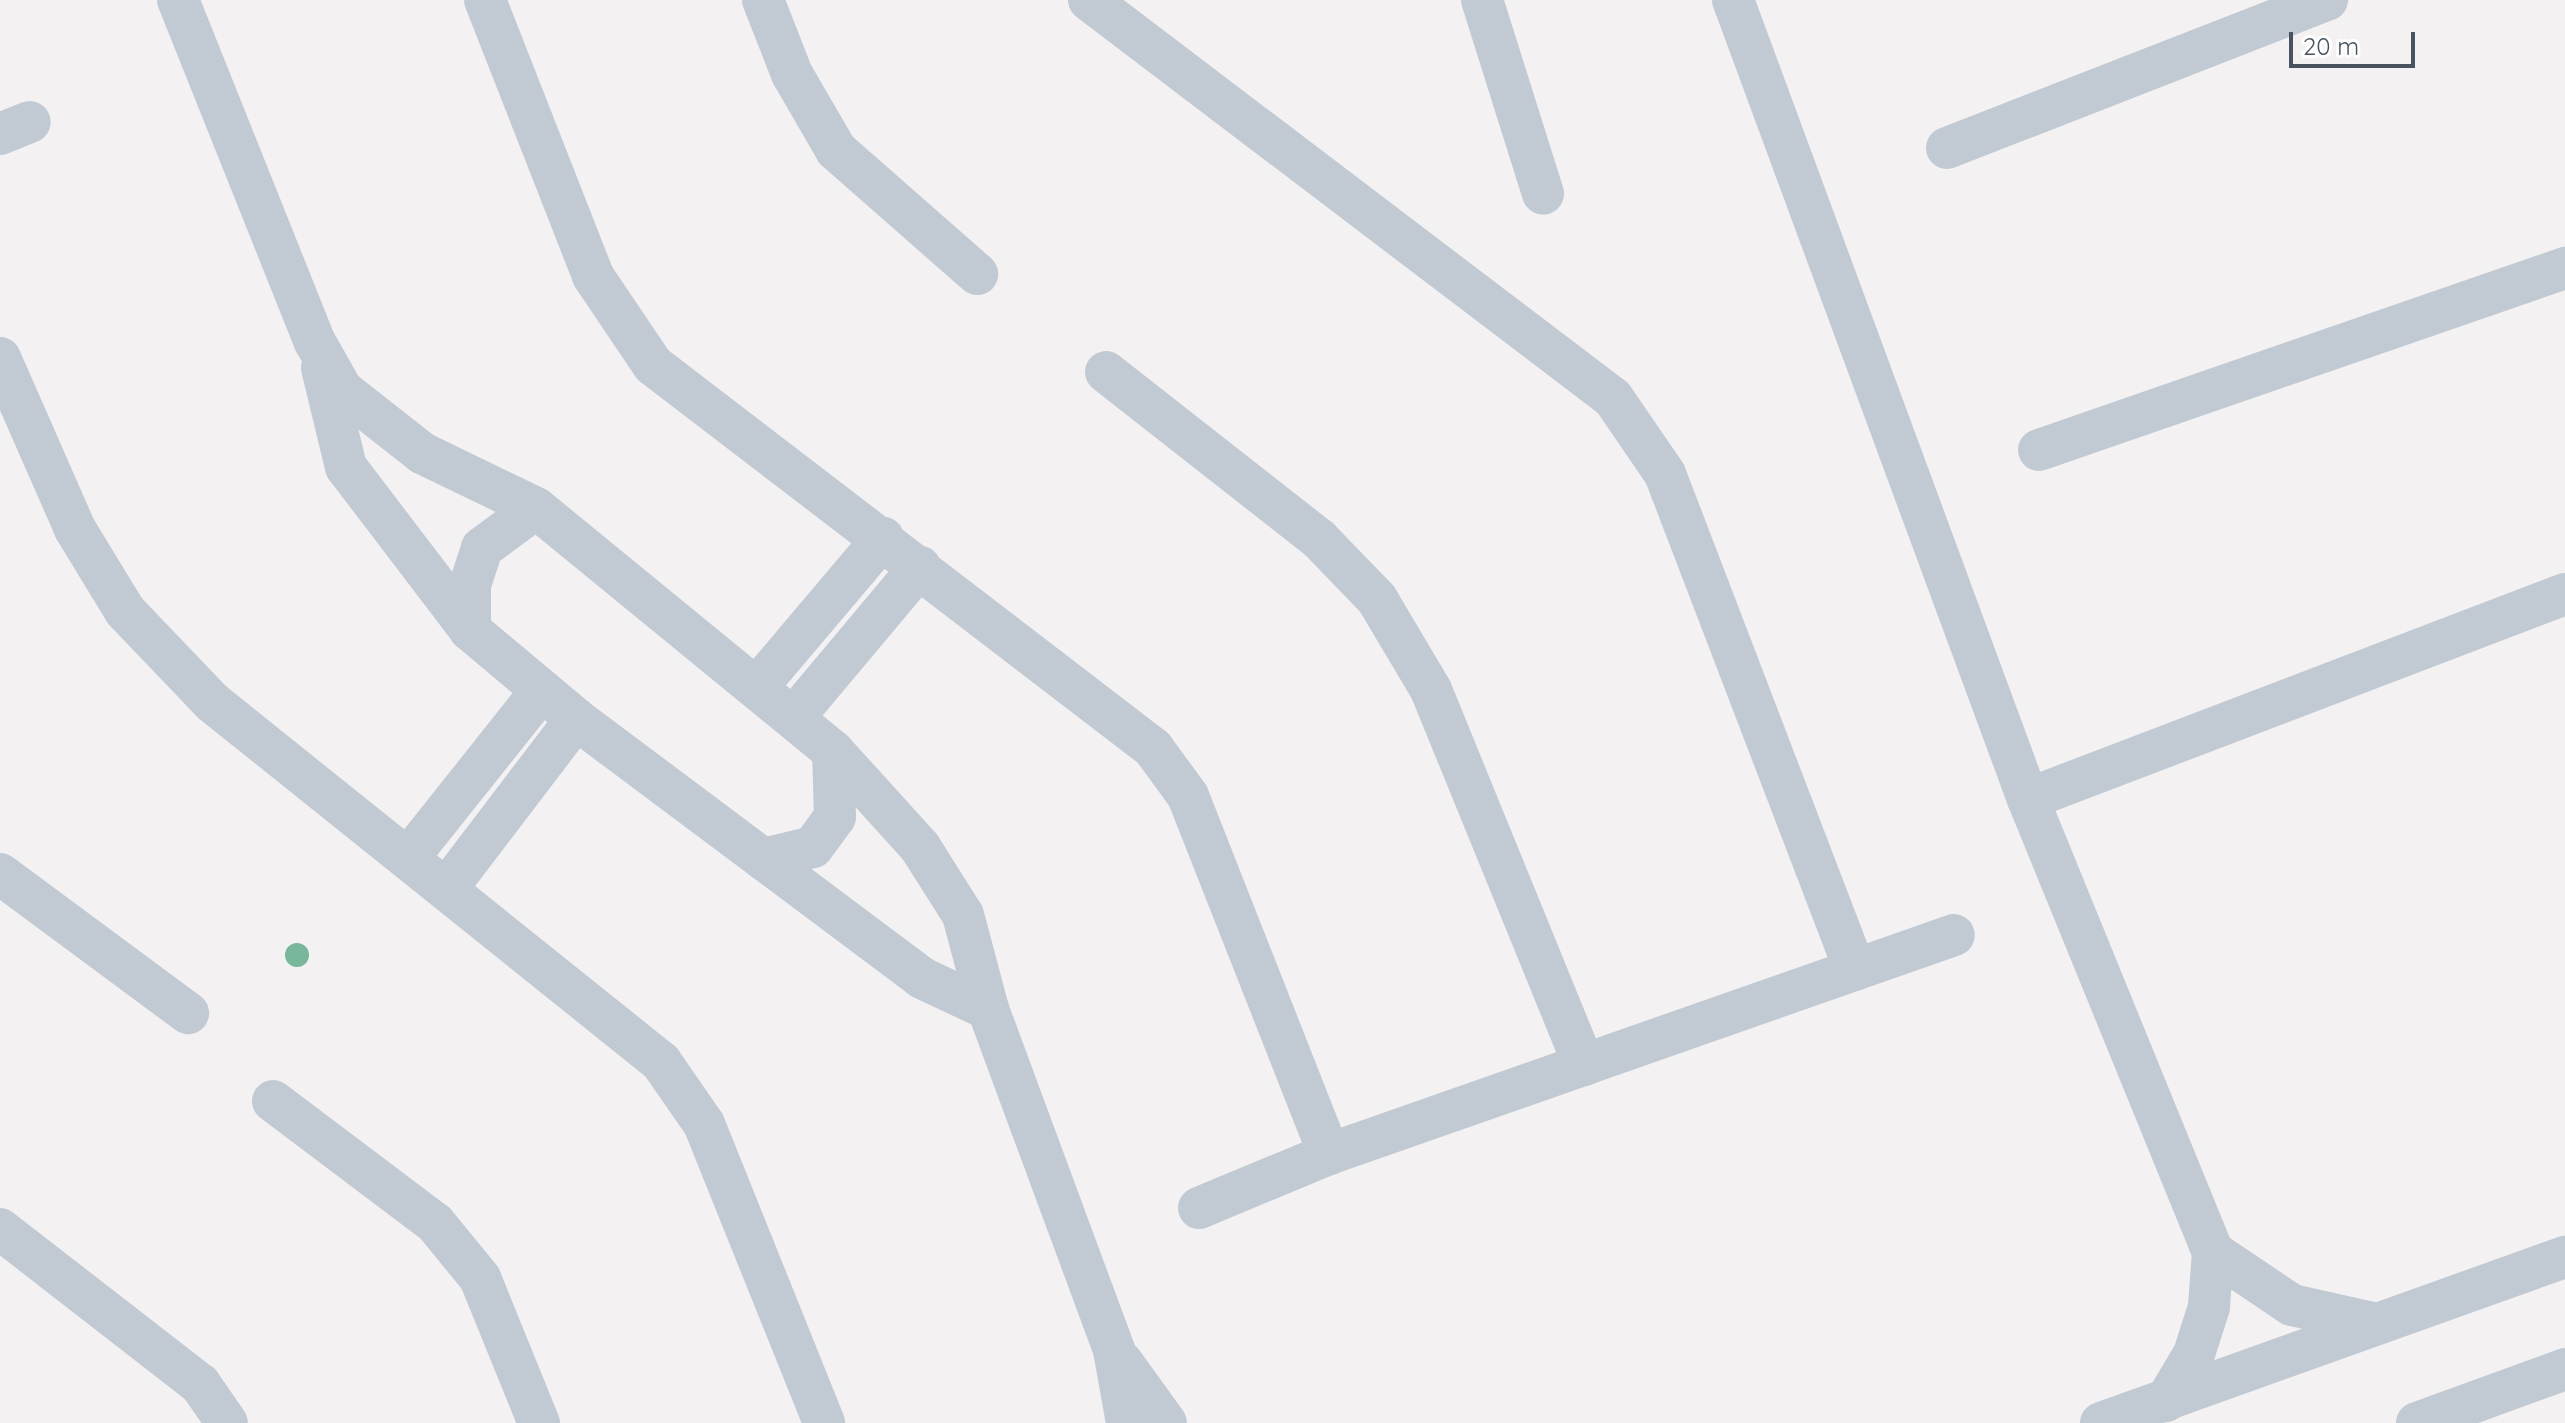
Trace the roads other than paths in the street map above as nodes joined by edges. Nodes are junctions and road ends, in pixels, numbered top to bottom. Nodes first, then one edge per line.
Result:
1 (178, 0) edge
2 (485, 0) edge
3 (763, 0) edge
4 (1089, 0) edge
5 (1482, 0) edge
6 (1733, 0) edge
7 (2327, 0) edge
8 (1947, 148) dead end
9 (1543, 194) dead end
10 (2565, 268) edge
11 (977, 274) dead end
12 (315, 342) junction
13 (0, 358) edge
14 (1106, 372) dead end
15 (2039, 450) dead end
16 (536, 508) junction
17 (883, 538) junction
18 (920, 567) junction
19 (2565, 594) edge
20 (470, 630) junction
21 (758, 686) junction
22 (542, 690) junction
23 (794, 717) junction
24 (576, 719) junction
25 (833, 751) junction
26 (2028, 799) junction
27 (409, 857) junction
28 (763, 859) junction
29 (0, 874) edge
30 (448, 887) junction
31 (1954, 935) dead end
32 (1855, 970) junction
33 (988, 1009) junction
34 (188, 1013) dead end
35 (1584, 1065) junction
36 (273, 1101) dead end
37 (1329, 1154) junction
38 (1199, 1208) dead end
39 (0, 1229) edge
40 (2213, 1252) junction
41 (2565, 1257) edge
42 (2380, 1325) junction
43 (1114, 1350) junction
44 (2565, 1369) edge
45 (2166, 1401) junction
46 (227, 1423) edge
47 (539, 1423) edge
48 (824, 1423) edge
49 (1127, 1423) edge
50 (1166, 1423) edge
51 (2101, 1423) edge
52 (2417, 1423) edge

1 - 12 street
2 - 17 street
3 - 11 street
4 - 32 street
5 - 9 street
6 - 26 street
7 - 8 street
10 - 15 street
12 - 16 street
12 - 20 street
13 - 27 street
14 - 35 street
16 - 20 street
16 - 21 street
17 - 18 street
17 - 21 street
18 - 23 street
18 - 37 street
19 - 26 street
20 - 22 street
21 - 23 street
22 - 24 street
22 - 27 street
23 - 25 street
24 - 28 street
24 - 30 street
25 - 28 street
25 - 33 street
26 - 40 street
27 - 30 street
28 - 33 street
29 - 34 street
30 - 48 street
31 - 32 street
32 - 35 street
33 - 43 street
35 - 37 street
36 - 47 street
37 - 38 street
39 - 46 street
40 - 42 street
40 - 45 street
41 - 42 street
42 - 45 street
43 - 49 street
43 - 50 street
44 - 52 street
45 - 51 street

